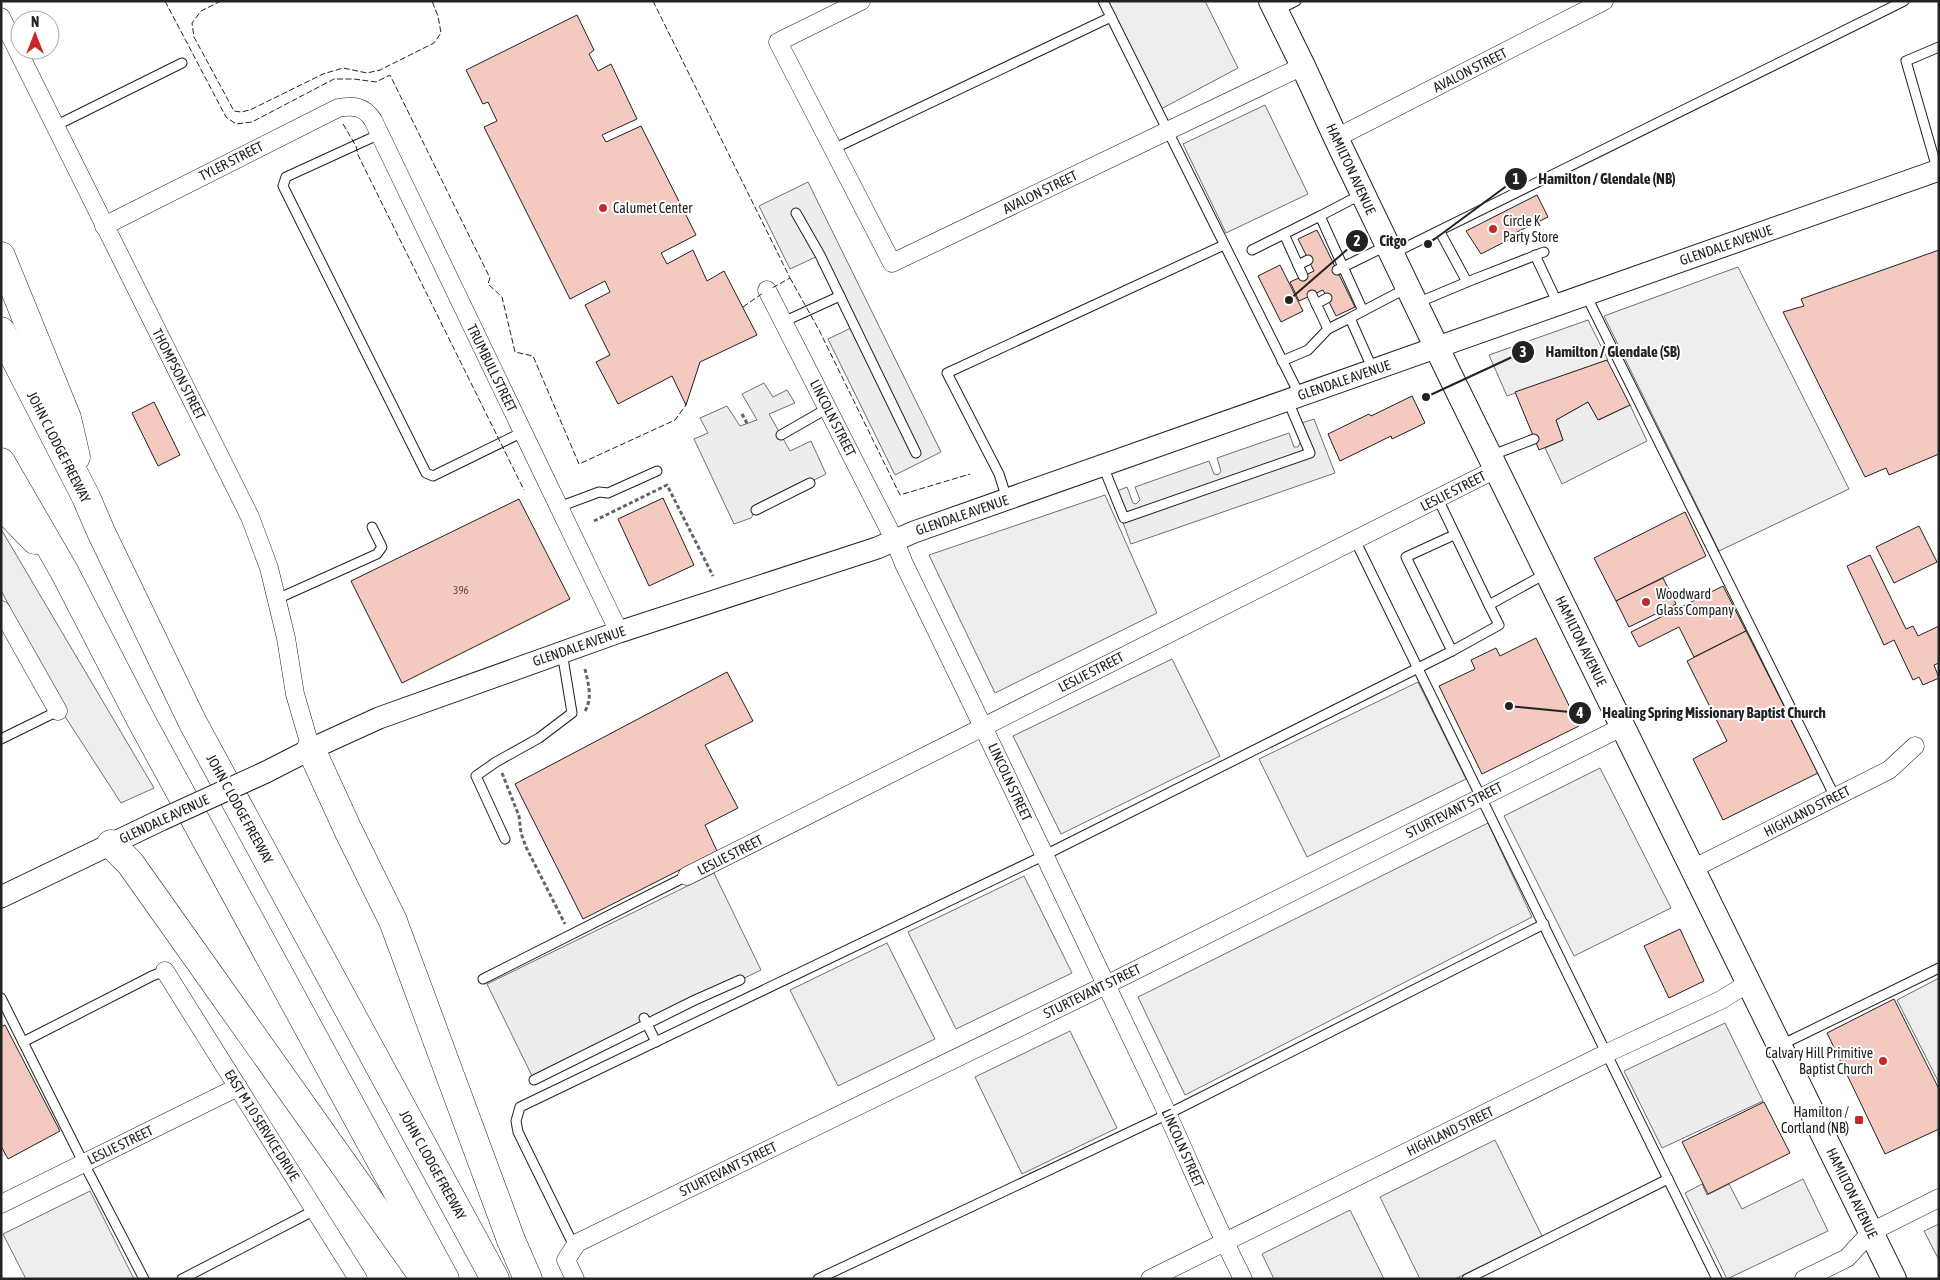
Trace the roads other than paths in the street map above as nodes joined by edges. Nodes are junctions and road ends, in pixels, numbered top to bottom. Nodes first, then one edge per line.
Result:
1 (860, 1) edge
2 (1103, 1) edge
3 (1604, 1) edge
4 (1904, 1) edge
5 (1281, 5) edge
6 (1, 17) edge
7 (1111, 17) junction
8 (1939, 47) edge
9 (182, 63) dead end
10 (1303, 66) junction
11 (360, 108) joint
12 (55, 126) junction
13 (1168, 131) junction
14 (380, 134) junction
15 (1336, 138) junction
16 (833, 149) junction
17 (1938, 172) edge
18 (1363, 194) junction
19 (796, 212) dead end
20 (1320, 216) junction
21 (104, 226) junction
22 (1440, 232) junction
23 (1284, 234) junction
24 (1224, 245) junction
25 (1252, 250) dead end
26 (1390, 250) junction
27 (1, 256) edge
28 (1308, 260) dead end
29 (1298, 265) junction
30 (1340, 268) junction
31 (1303, 276) dead end
32 (1467, 282) junction
33 (767, 290) dead end
34 (1586, 294) junction
35 (1412, 295) junction
36 (840, 296) junction
37 (1327, 298) dead end
38 (1558, 304) junction
39 (1363, 312) junction
40 (1350, 318) junction
41 (783, 322) junction
42 (1328, 329) junction
43 (1, 331) edge
44 (1437, 347) junction
45 (1282, 361) junction
46 (1374, 370) junction
47 (1294, 398) junction
48 (828, 408) junction
49 (523, 432) junction
50 (781, 435) dead end
51 (1534, 438) dead end
52 (916, 453) dead end
53 (1, 462) edge
54 (1493, 462) junction
55 (1103, 465) junction
56 (657, 471) dead end
57 (810, 483) dead end
58 (86, 497) junction
59 (1438, 499) junction
60 (1007, 500) junction
61 (1, 504) edge
62 (559, 507) junction
63 (756, 510) dead end
64 (372, 527) dead end
65 (1454, 535) junction
66 (1355, 540) junction
67 (895, 541) junction
68 (64, 571) junction
69 (1548, 572) junction
70 (277, 599) junction
71 (1490, 605) junction
72 (1, 610) edge
73 (619, 632) junction
74 (1452, 651) junction
75 (562, 652) junction
76 (1419, 668) junction
77 (58, 711) joint
78 (984, 726) junction
79 (1624, 726) junction
80 (1, 738) edge
81 (1915, 746) dead end
82 (311, 749) junction
83 (1482, 796) junction
84 (1835, 797) junction
85 (505, 839) dead end
86 (110, 844) junction
87 (1045, 855) junction
88 (1694, 868) junction
89 (687, 876) joint
90 (1, 897) edge
91 (1544, 924) junction
92 (1939, 968) edge
93 (165, 971) joint
94 (483, 979) dead end
95 (740, 980) dead end
96 (1750, 982) junction
97 (1106, 985) junction
98 (1, 998) edge
99 (646, 1021) junction
100 (23, 1042) junction
101 (656, 1042) junction
102 (1781, 1045) junction
103 (1605, 1054) junction
104 (534, 1080) dead end
105 (238, 1087) junction
106 (1168, 1114) junction
107 (85, 1162) junction
108 (1668, 1179) junction
109 (1939, 1198) edge
110 (1, 1204) edge
111 (315, 1210) junction
112 (1871, 1232) junction
113 (1224, 1242) junction
114 (570, 1253) junction
115 (144, 1279) edge
116 (182, 1279) edge
117 (358, 1279) edge
118 (425, 1279) edge
119 (445, 1279) edge
120 (495, 1279) edge
121 (528, 1279) edge
122 (575, 1279) edge
123 (818, 1279) edge
124 (1150, 1279) edge
125 (1243, 1279) edge
126 (1467, 1279) edge
127 (1717, 1279) edge
128 (1804, 1279) edge
129 (1894, 1279) edge

1 - 16 street
2 - 7 lane
3 - 15 street, AVALON STREET
4 - 22 lane
5 - 10 main road, HAMILTON AVENUE
6 - 12 street, THOMPSON STREET
7 - 13 lane
7 - 16 lane
8 - 17 lane
9 - 12 lane
10 - 13 street, AVALON STREET
10 - 15 main road, HAMILTON AVENUE
11 - 14 street, TRUMBULL STREET
11 - 21 street, TYLER STREET
12 - 21 street, THOMPSON STREET
13 - 16 street, AVALON STREET
13 - 24 lane
14 - 49 street, TRUMBULL STREET
14 - 49 lane
15 - 18 main road, HAMILTON AVENUE
17 - 34 street, GLENDALE AVENUE
18 - 20 lane
18 - 26 main road, HAMILTON AVENUE
19 - 36 lane
20 - 23 lane
20 - 30 lane
21 - 70 street, THOMPSON STREET
22 - 26 lane
22 - 32 lane
23 - 25 lane
23 - 29 lane
24 - 45 lane
24 - 60 lane
26 - 30 lane
26 - 35 main road, HAMILTON AVENUE
27 - 58 highway
28 - 29 lane
29 - 31 lane
30 - 39 lane
32 - 35 lane
32 - 38 lane
33 - 41 street, LINCOLN STREET
34 - 38 street, GLENDALE AVENUE
34 - 84 lane
35 - 39 lane
35 - 44 main road, HAMILTON AVENUE
36 - 41 lane
36 - 52 lane
37 - 42 lane
38 - 44 street, GLENDALE AVENUE
39 - 40 lane
40 - 42 lane
40 - 46 lane
41 - 48 street, LINCOLN STREET
42 - 45 lane
43 - 58 highway, JOHN C LODGE FREEWAY
44 - 46 street, GLENDALE AVENUE
44 - 54 main road, HAMILTON AVENUE
45 - 47 lane
46 - 47 street, GLENDALE AVENUE
47 - 55 street, GLENDALE AVENUE
47 - 55 lane
48 - 50 lane
48 - 67 street, LINCOLN STREET
49 - 62 street, TRUMBULL STREET
51 - 54 lane
53 - 68 highway
54 - 59 street, LESLIE STREET
54 - 69 main road, HAMILTON AVENUE
55 - 60 street, GLENDALE AVENUE
56 - 62 lane
57 - 63 lane
58 - 120 highway, JOHN C LODGE FREEWAY
59 - 65 lane
59 - 66 street, LESLIE STREET
60 - 67 street, GLENDALE AVENUE
61 - 68 highway
62 - 73 street, TRUMBULL STREET
64 - 70 lane
65 - 71 lane
65 - 74 lane
66 - 76 lane
66 - 78 street, LESLIE STREET
67 - 73 street, GLENDALE AVENUE
67 - 78 street, LINCOLN STREET
68 - 119 highway
69 - 71 lane
69 - 79 main road, HAMILTON AVENUE
70 - 82 street, THOMPSON STREET
71 - 74 lane
72 - 77 street
73 - 75 street, GLENDALE AVENUE
74 - 76 lane
75 - 82 street, GLENDALE AVENUE
75 - 85 lane
76 - 83 lane
76 - 87 lane
77 - 80 lane
78 - 87 street, LINCOLN STREET
78 - 89 street, LESLIE STREET
79 - 83 street, STURTEVANT STREET
79 - 88 main road, HAMILTON AVENUE
81 - 84 street, HIGHLAND STREET
82 - 86 street, GLENDALE AVENUE, bridge
82 - 121 highway
83 - 91 lane
83 - 97 street, STURTEVANT STREET
84 - 88 street, HIGHLAND STREET
86 - 90 street, GLENDALE AVENUE
86 - 118 highway
87 - 97 street, LINCOLN STREET
87 - 101 lane
88 - 96 main road, HAMILTON AVENUE
89 - 94 lane
91 - 103 lane
91 - 106 lane
92 - 102 lane
93 - 100 lane
93 - 105 street, EAST M 10 SERVICE DRIVE
95 - 99 lane
96 - 102 main road, HAMILTON AVENUE
96 - 103 street, HIGHLAND STREET
97 - 106 street, LINCOLN STREET
97 - 114 street, STURTEVANT STREET
98 - 100 lane
99 - 101 lane
99 - 104 lane
100 - 107 lane
101 - 114 lane
102 - 112 main road, HAMILTON AVENUE
103 - 108 lane
103 - 113 street, HIGHLAND STREET
105 - 107 street, LESLIE STREET
105 - 111 street, EAST M 10 SERVICE DRIVE
106 - 113 street, LINCOLN STREET
106 - 123 lane
107 - 110 street, LESLIE STREET
107 - 115 lane
108 - 126 lane
108 - 127 lane
109 - 112 street
111 - 116 lane
111 - 117 street, EAST M 10 SERVICE DRIVE
112 - 128 street
112 - 129 main road, HAMILTON AVENUE
113 - 124 street, HIGHLAND STREET
113 - 125 street, LINCOLN STREET
114 - 122 street

